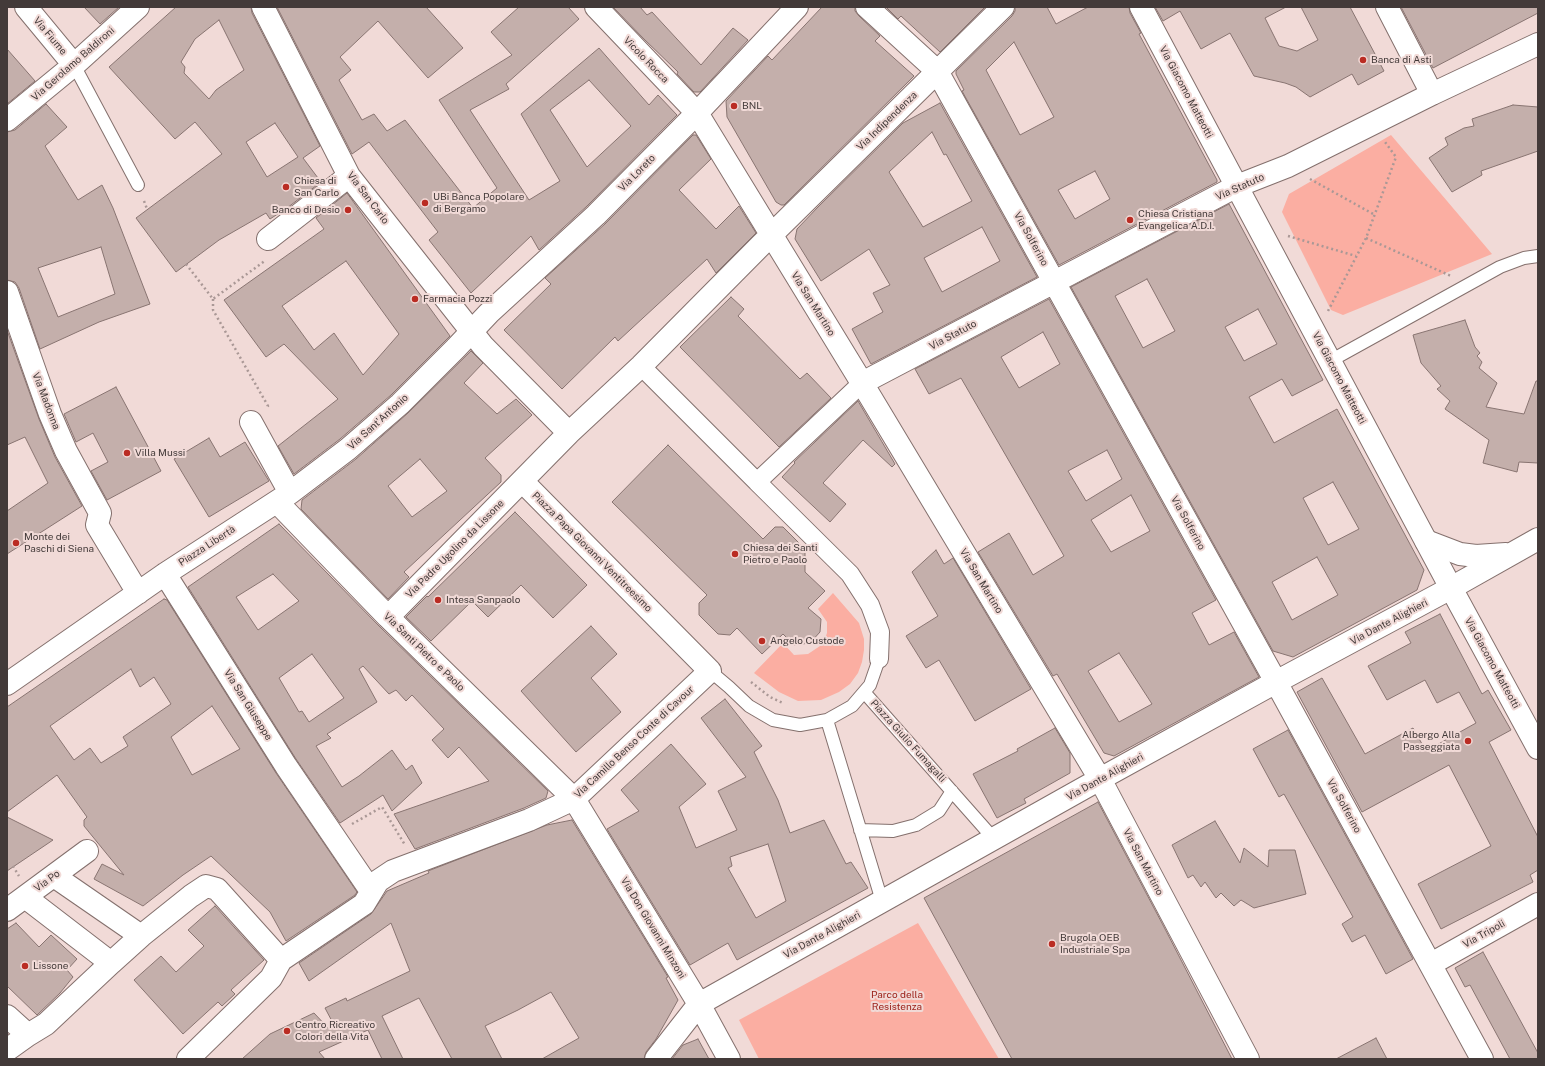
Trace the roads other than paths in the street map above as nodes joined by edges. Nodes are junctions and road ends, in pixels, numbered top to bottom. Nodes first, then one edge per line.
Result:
1 (26, 7) edge
2 (138, 7) edge
3 (263, 7) edge
4 (596, 7) edge
5 (797, 7) edge
6 (867, 7) edge
7 (1003, 7) edge
8 (1141, 7) edge
9 (1387, 7) edge
10 (1538, 44) edge
11 (74, 65) junction
12 (938, 71) junction
13 (1432, 94) junction
14 (697, 113) junction
15 (7, 120) edge
16 (350, 176) junction
17 (138, 185) dead end
18 (1237, 186) junction
19 (770, 235) junction
20 (268, 239) road end
21 (1538, 256) edge
22 (1054, 282) junction
23 (7, 292) edge
24 (471, 332) junction
25 (1330, 361) junction
26 (640, 366) junction
27 (862, 383) junction
28 (251, 422) road end
29 (569, 433) junction
30 (522, 481) junction
31 (757, 482) junction
32 (283, 497) junction
33 (1538, 539) edge
34 (1426, 541) junction
35 (1513, 553) junction
36 (165, 574) junction
37 (1451, 588) junction
38 (138, 593) junction
39 (388, 617) junction
40 (879, 659) joint
41 (710, 672) junction
42 (1276, 682) junction
43 (7, 684) edge
44 (864, 692) junction
45 (828, 720) junction
46 (1538, 748) edge
47 (1100, 779) junction
48 (952, 791) junction
49 (574, 799) junction
50 (860, 830) junction
51 (994, 839) junction
52 (87, 851) dead end
53 (54, 876) junction
54 (371, 891) junction
55 (25, 897) junction
56 (882, 902) junction
57 (1538, 904) edge
58 (7, 910) edge
59 (141, 936) junction
60 (281, 960) junction
61 (111, 963) junction
62 (1431, 964) junction
63 (698, 1004) junction
64 (7, 1016) edge
65 (28, 1034) junction
66 (7, 1050) edge
67 (188, 1059) edge
68 (656, 1059) edge
69 (729, 1059) edge
70 (1248, 1059) edge
71 (1482, 1059) edge

1 - 11 street, Via Fiume
2 - 11 street, Via Gerolamo Baldironi
3 - 16 street, Via San Carlo
4 - 14 street, Vicolo Rocca
5 - 14 street, Via Loreto
6 - 12 street, Via Solferino
7 - 12 street, Via Indipendenza
8 - 18 street, Via Giacomo Matteotti
9 - 13 street
10 - 13 street, Via Statuto
11 - 15 street, Via Gerolamo Baldironi
11 - 17 lane
12 - 19 street, Via Indipendenza
12 - 22 street, Via Solferino
13 - 18 street, Via Statuto
14 - 19 street, Via San Martino
14 - 24 street, Via Loreto
16 - 20 street
16 - 24 street, Via San Carlo
18 - 22 street, Via Statuto
18 - 25 street, Via Giacomo Matteotti
19 - 26 street
19 - 27 street, Via San Martino
21 - 25 lane
22 - 27 street, Via Statuto
22 - 42 street, Via Solferino
23 - 38 street, Via Madonna
24 - 29 street
24 - 32 street, Via Sant'Antonio
25 - 34 street, Via Giacomo Matteotti
26 - 29 street
26 - 31 street
27 - 31 street
27 - 47 street, Via San Martino
28 - 32 street, Via Santi Pietro e Paolo
29 - 30 street
30 - 39 street, Via Padre Ugolino da Lissone
30 - 41 street, Piazza Papa Giovanni Ventitreesimo
31 - 40 street, Piazza Giulio Fumagalli
32 - 36 street, Piazza Libertà
32 - 39 street, Via Santi Pietro e Paolo
33 - 35 street, Via Dante Alighieri
34 - 35 street, Via Dante Alighieri
34 - 37 street, Via Giacomo Matteotti
35 - 37 street, Via Dante Alighieri
36 - 38 street, Piazza Libertà
36 - 54 street, Via San Giuseppe
37 - 42 street, Via Dante Alighieri
37 - 46 street, Via Giacomo Matteotti
38 - 43 street, Piazza Libertà
39 - 49 street, Via Santi Pietro e Paolo
40 - 44 lane, Piazza Giulio Fumagalli
41 - 45 lane, Piazza Giulio Fumagalli
41 - 49 street, Via Camillo Benso Conte di Cavour
42 - 47 street, Via Dante Alighieri
42 - 62 street, Via Solferino
44 - 45 lane, Piazza Giulio Fumagalli
44 - 48 lane, Piazza Giulio Fumagalli
45 - 50 lane
47 - 51 street, Via Dante Alighieri
47 - 70 street, Via San Martino
48 - 50 lane, Piazza Giulio Fumagalli
48 - 51 lane, Piazza Giulio Fumagalli
49 - 54 street, Via Camillo Benso Conte di Cavour
49 - 63 street, Via Don Giovanni Minzoni
50 - 56 lane
51 - 56 street, Via Dante Alighieri
52 - 53 street, Via Po
53 - 55 street, Via Po
53 - 59 street
54 - 60 street, Via Camillo Benso Conte di Cavour
55 - 58 street, Via Po
55 - 61 street
56 - 63 street, Via Dante Alighieri
57 - 62 street, Via Tripoli
59 - 60 street
59 - 61 street
60 - 67 street
61 - 65 street
62 - 71 street, Via Solferino
63 - 68 street
63 - 69 street, Via Don Giovanni Minzoni
64 - 65 street
65 - 66 street

